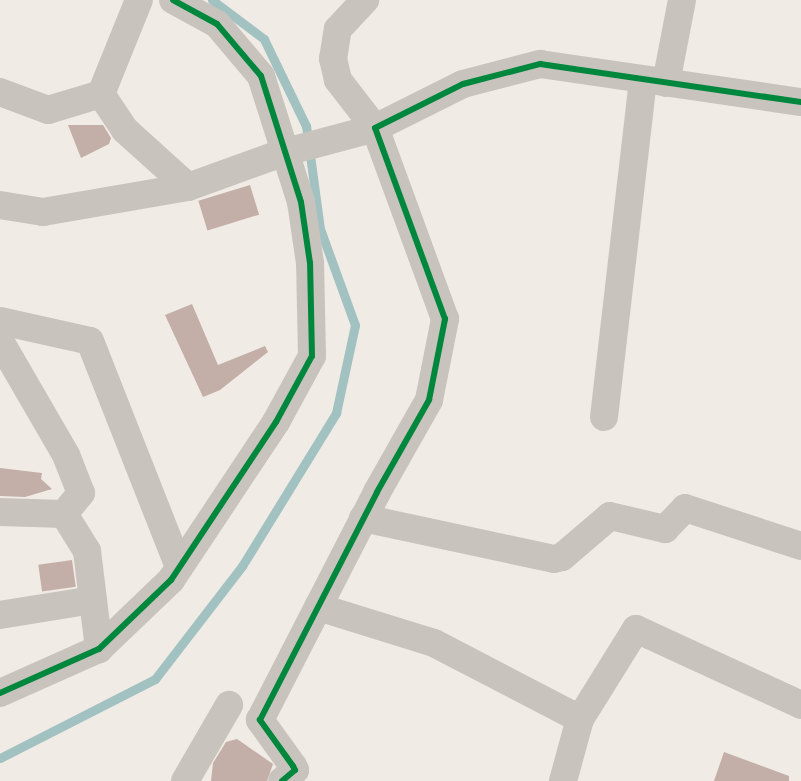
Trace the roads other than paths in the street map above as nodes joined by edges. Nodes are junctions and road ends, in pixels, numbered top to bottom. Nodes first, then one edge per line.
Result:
1 (139, 0) edge
2 (173, 0) edge
3 (365, 0) edge
4 (682, 0) edge
5 (654, 81) junction
6 (0, 92) edge
7 (101, 94) junction
8 (801, 102) edge
9 (375, 128) junction
10 (282, 153) junction
11 (188, 187) junction
12 (0, 205) edge
13 (0, 321) edge
14 (0, 341) edge
15 (604, 417) dead end
16 (0, 512) edge
17 (64, 514) junction
18 (363, 518) junction
19 (801, 546) edge
20 (179, 567) junction
21 (93, 600) junction
22 (318, 607) junction
23 (0, 615) edge
24 (99, 648) junction
25 (0, 693) edge
26 (229, 705) dead end
27 (801, 706) edge
28 (580, 719) junction
29 (185, 781) edge
30 (282, 781) edge
31 (563, 781) edge

1 - 7 street
2 - 10 street
3 - 9 street
4 - 5 street
5 - 8 street
5 - 9 street
5 - 15 street
6 - 7 street
7 - 11 street
9 - 10 street
9 - 18 street
10 - 11 street
10 - 20 street
11 - 12 street
13 - 20 street
14 - 17 street
16 - 17 street
17 - 21 street
18 - 19 street
18 - 22 street
20 - 24 street
21 - 23 street
21 - 24 street
22 - 28 street
22 - 30 street
24 - 25 street
26 - 29 street
27 - 28 street
28 - 31 street

